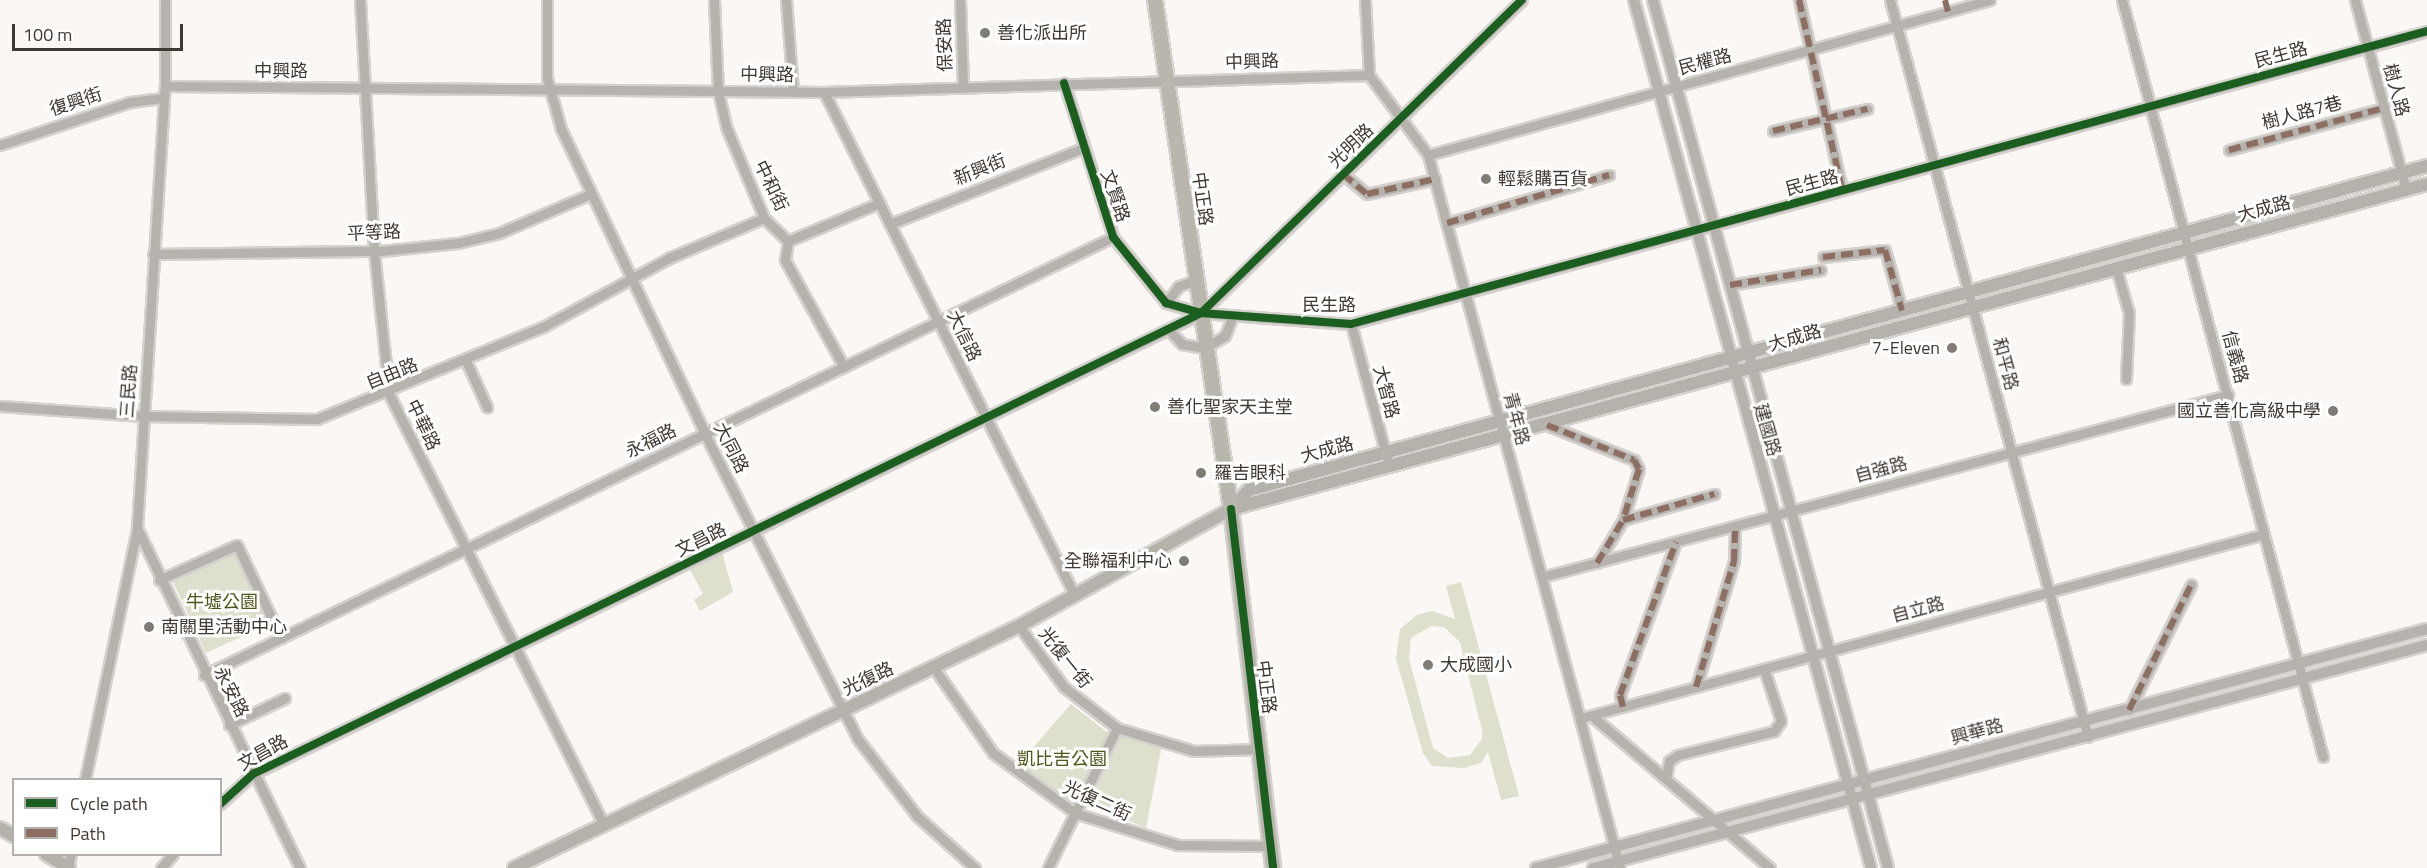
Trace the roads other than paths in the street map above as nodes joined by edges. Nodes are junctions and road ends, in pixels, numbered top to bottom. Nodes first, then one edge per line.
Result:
1 (165, 0) edge
2 (360, 0) edge
3 (547, 0) edge
4 (714, 0) edge
5 (786, 0) edge
6 (960, 0) edge
7 (1155, 0) edge
8 (1365, 0) edge
9 (1522, 0) edge
10 (1635, 0) edge
11 (1653, 0) edge
12 (1800, 0) edge
13 (1890, 0) edge
14 (1945, 0) edge
15 (1990, 0) edge
16 (2122, 0) edge
17 (2355, 0) edge
18 (1948, 12) junction
19 (1897, 26) junction
20 (2427, 31) edge
21 (2367, 47) junction
22 (1808, 50) junction
23 (1369, 75) junction
24 (1166, 80) junction
25 (1064, 83) junction
26 (165, 86) junction
27 (1677, 87) junction
28 (365, 88) junction
29 (963, 88) junction
30 (549, 89) junction
31 (718, 91) junction
32 (793, 92) junction
33 (824, 92) junction
34 (1658, 92) junction
35 (164, 98) junction
36 (2150, 107) junction
37 (2384, 108) junction
38 (1867, 109) dead end
39 (1401, 118) junction
40 (1824, 119) junction
41 (1773, 131) dead end
42 (0, 145) edge
43 (1083, 148) junction
44 (2229, 150) dead end
45 (1428, 155) junction
46 (1934, 165) junction
47 (2427, 166) edge
48 (2402, 173) junction
49 (1343, 174) junction
50 (1609, 175) dead end
51 (1435, 179) junction
52 (2427, 184) edge
53 (2406, 189) junction
54 (1842, 190) junction
55 (588, 195) junction
56 (879, 202) junction
57 (764, 218) junction
58 (1447, 223) junction
59 (890, 224) junction
60 (1714, 225) junction
61 (1696, 230) junction
62 (2184, 232) junction
63 (1113, 237) junction
64 (788, 241) junction
65 (2189, 248) junction
66 (374, 251) junction
67 (153, 254) junction
68 (1823, 257) dead end
69 (2116, 268) junction
70 (1821, 270) dead end
71 (1196, 280) junction
72 (632, 281) junction
73 (1730, 285) junction
74 (1969, 292) junction
75 (1465, 293) junction
76 (1166, 303) junction
77 (1973, 307) junction
78 (1902, 311) junction
79 (1201, 313) junction
80 (1233, 315) junction
81 (938, 322) junction
82 (1351, 324) junction
83 (1168, 329) junction
84 (1206, 347) junction
85 (1748, 354) junction
86 (1730, 359) junction
87 (466, 361) junction
88 (844, 367) junction
89 (1752, 369) junction
90 (1734, 374) junction
91 (2126, 379) dead end
92 (389, 394) junction
93 (2228, 395) junction
94 (0, 406) edge
95 (487, 407) dead end
96 (143, 416) junction
97 (986, 418) junction
98 (1500, 422) junction
99 (1547, 425) junction
100 (705, 434) junction
101 (1504, 437) junction
102 (2012, 452) junction
103 (1386, 453) junction
104 (1390, 468) junction
105 (1714, 494) dead end
106 (1230, 509) junction
107 (1790, 511) junction
108 (1774, 516) junction
109 (1623, 520) junction
110 (1735, 526) junction
111 (137, 528) junction
112 (755, 530) junction
113 (2264, 534) junction
114 (1676, 542) junction
115 (466, 549) junction
116 (1597, 563) junction
117 (1542, 577) junction
118 (159, 580) junction
119 (2191, 585) dead end
120 (2049, 592) junction
121 (1074, 594) junction
122 (1019, 626) junction
123 (2427, 629) edge
124 (281, 638) junction
125 (515, 647) junction
126 (2424, 648) edge
127 (1829, 652) junction
128 (1814, 656) junction
129 (2299, 665) junction
130 (934, 668) junction
131 (1764, 669) junction
132 (204, 675) junction
133 (2303, 680) junction
134 (1696, 687) junction
135 (285, 698) dead end
136 (1623, 707) junction
137 (842, 710) junction
138 (2129, 710) junction
139 (1592, 716) junction
140 (1581, 718) junction
141 (2084, 721) junction
142 (230, 725) junction
143 (1117, 728) junction
144 (2088, 736) junction
145 (1259, 749) junction
146 (2323, 758) dead end
147 (254, 774) junction
148 (85, 778) edge
149 (1666, 778) junction
150 (1865, 779) junction
151 (1849, 783) junction
152 (1870, 794) junction
153 (1853, 798) junction
154 (222, 802) edge
155 (1076, 813) junction
156 (1713, 822) junction
157 (604, 825) junction
158 (1725, 832) junction
159 (1270, 846) junction
160 (1614, 848) junction
161 (48, 856) edge
162 (172, 856) edge
163 (1619, 864) edge
164 (69, 868) edge
165 (160, 868) edge
166 (300, 868) edge
167 (514, 868) edge
168 (975, 868) edge
169 (1048, 868) edge
170 (1273, 868) edge
171 (1536, 868) edge
172 (1593, 868) edge
173 (1770, 868) edge
174 (1871, 868) edge
175 (1888, 868) edge

1 - 26 street, 三民路
2 - 28 street, 中華路
3 - 30 street, 大同路
4 - 31 street, 中和街
5 - 32 street
6 - 29 street, 保安路
7 - 24 main road, 中正路
8 - 23 street
9 - 39 street, 光明路
10 - 34 street, 建國路
11 - 27 street, 建國路
12 - 22 street
13 - 19 street, 和平路
14 - 18 street
15 - 18 street, 民權路
16 - 36 street, 信義路
17 - 21 street, 樹人路
18 - 19 street, 民權路
19 - 22 street, 民權路
19 - 46 street, 和平路
20 - 21 street, 民生路
21 - 36 street, 民生路
21 - 37 street, 樹人路
22 - 27 street, 民權路
22 - 40 street
23 - 24 street, 中興路
23 - 39 street, 青年路
24 - 25 street, 中興路
24 - 71 main road, 中正路
25 - 29 street, 中興路
25 - 43 street, 文賢路
26 - 28 street, 中興路
26 - 35 street, 三民路
27 - 34 street, 民權路
27 - 60 street, 建國路
28 - 30 street, 中興路
28 - 66 street, 中華路
29 - 33 street, 中興路
30 - 31 street, 中興路
30 - 55 street, 大同路
31 - 32 street, 中興路
31 - 57 street, 中和街
32 - 33 street, 中興路
33 - 56 street, 大信路
34 - 45 street, 民權路
34 - 61 street, 建國路
35 - 42 street, 復興街
35 - 67 street, 三民路
36 - 46 street, 民生路
36 - 62 street, 信義路
37 - 44 street, 樹人路7巷
37 - 48 street, 樹人路
38 - 40 street
39 - 45 street, 青年路
39 - 49 street, 光明路
40 - 41 street
40 - 54 street
43 - 59 street, 新興街
43 - 63 street, 文賢路
45 - 51 street, 青年路
46 - 54 street, 民生路
46 - 74 street, 和平路
47 - 48 main road, 大成路
48 - 53 street, 樹人路
48 - 62 main road, 大成路
49 - 51 street
49 - 79 street, 光明路
50 - 58 street
51 - 58 street, 青年路
52 - 53 main road, 大成路
53 - 65 main road, 大成路
54 - 60 street, 民生路
55 - 66 street, 平等路
55 - 72 street, 大同路
56 - 59 street, 大信路
56 - 64 street
57 - 64 street, 中和街
57 - 72 street, 自由路
58 - 75 street, 青年路
59 - 81 street, 大信路
60 - 61 street, 民生路
60 - 73 street, 建國路
61 - 75 street, 民生路
61 - 86 street, 建國路
62 - 65 street, 信義路
62 - 74 main road, 大成路
63 - 76 street, 文賢路
63 - 81 street, 永福路
64 - 88 street
65 - 69 main road, 大成路
65 - 93 street, 信義路
66 - 67 street, 平等路
66 - 92 street, 中華路
67 - 96 street, 三民路
68 - 78 street
69 - 77 main road, 大成路
69 - 91 street
70 - 73 street
71 - 76 street
71 - 79 main road, 中正路
72 - 87 street, 自由路
72 - 100 street, 大同路
73 - 85 street, 建國路
74 - 77 street, 和平路
74 - 78 main road, 大成路
75 - 82 street, 民生路
75 - 98 street, 青年路
76 - 79 street
77 - 89 main road, 大成路
77 - 102 street, 和平路
78 - 85 main road, 大成路
79 - 80 street, 民生路
79 - 83 street, 文昌路
79 - 84 main road, 中正路
80 - 82 street, 民生路
80 - 84 street
81 - 88 street, 永福路
81 - 97 street, 大信路
82 - 103 street, 大智路
83 - 84 street
83 - 97 street, 文昌路
84 - 106 main road, 中正路
85 - 86 main road, 大成路
85 - 89 street, 建國路
86 - 90 street, 建國路
86 - 98 main road, 大成路
87 - 92 street, 自由路
87 - 95 street
88 - 100 street, 永福路
89 - 90 main road, 大成路
89 - 107 street, 建國路
90 - 99 main road, 大成路
90 - 108 street, 建國路
92 - 96 street, 自由路
92 - 115 street, 中華路
93 - 102 street, 自強路
93 - 113 street, 信義路
94 - 96 street, 自由路
96 - 111 street, 三民路
97 - 112 street, 文昌路
97 - 121 street, 大信路
98 - 101 street, 青年路
98 - 103 main road, 大成路
99 - 101 main road, 大成路
99 - 109 street
100 - 112 street, 大同路
100 - 115 street, 永福路
101 - 104 main road, 大成路
101 - 117 street, 青年路
102 - 107 street, 自強路
102 - 120 street, 和平路
103 - 104 street, 大智路
103 - 106 main road, 大成路
104 - 106 main road, 大成路
105 - 109 street
106 - 121 main road, 光復路
106 - 145 main road, 中正路
107 - 108 street, 自強路
107 - 127 street, 建國路
108 - 110 street, 自強路
108 - 128 street, 建國路
109 - 116 street
110 - 114 street, 自強路
110 - 134 street
111 - 118 street, 永安路
111 - 148 street, 三民路
112 - 125 street, 文昌路
112 - 137 street, 大同路
113 - 120 street, 自立路
113 - 129 street, 信義路
114 - 116 street, 自強路
114 - 136 street
115 - 124 street, 永福路
115 - 125 street, 中華路
116 - 117 street, 自強路
117 - 140 street, 青年路
118 - 124 street
118 - 132 street, 永安路
119 - 138 street
120 - 127 street, 自立路
120 - 141 street, 和平路
121 - 122 main road, 光復路
122 - 130 main road, 光復路
122 - 143 street, 光復一街
123 - 129 street, 興華路
124 - 132 street, 永福路
125 - 147 street, 文昌路
125 - 157 street, 中華路
126 - 133 street, 興華路
127 - 128 street, 自立路
127 - 150 street, 建國路
128 - 131 street, 自立路
128 - 151 street, 建國路
129 - 133 street, 信義路
129 - 138 street, 興華路
130 - 137 main road, 光復路
130 - 155 street, 光復二街
131 - 134 street, 自立路
131 - 149 street
132 - 142 street, 永安路
133 - 144 street, 興華路
133 - 146 street, 信義路
134 - 136 street, 自立路
135 - 142 street
136 - 139 street, 自立路
137 - 157 main road, 光復路
137 - 168 street, 大同路
138 - 141 street, 興華路
139 - 140 street, 自立路
139 - 149 street
140 - 160 street, 青年路
141 - 144 street, 和平路
141 - 150 street, 興華路
142 - 147 street, 永安路
143 - 145 street, 光復一街
143 - 155 street
144 - 152 street, 興華路
145 - 159 main road, 中正路
147 - 154 street, 文昌路
147 - 166 street, 永安路
149 - 156 street
150 - 151 street, 興華路
150 - 152 street, 建國路
151 - 153 street, 建國路
151 - 156 street, 興華路
152 - 153 street, 興華路
152 - 175 street, 建國路
153 - 158 street, 興華路
153 - 174 street, 建國路
155 - 159 street, 光復二街
155 - 169 street
156 - 158 street
156 - 160 street, 興華路
157 - 167 main road, 光復路
158 - 163 street, 興華路
158 - 173 street
159 - 170 main road, 中正路
160 - 163 street, 青年路
160 - 171 street, 興華路
161 - 164 main road
162 - 165 street
163 - 172 street, 興華路

